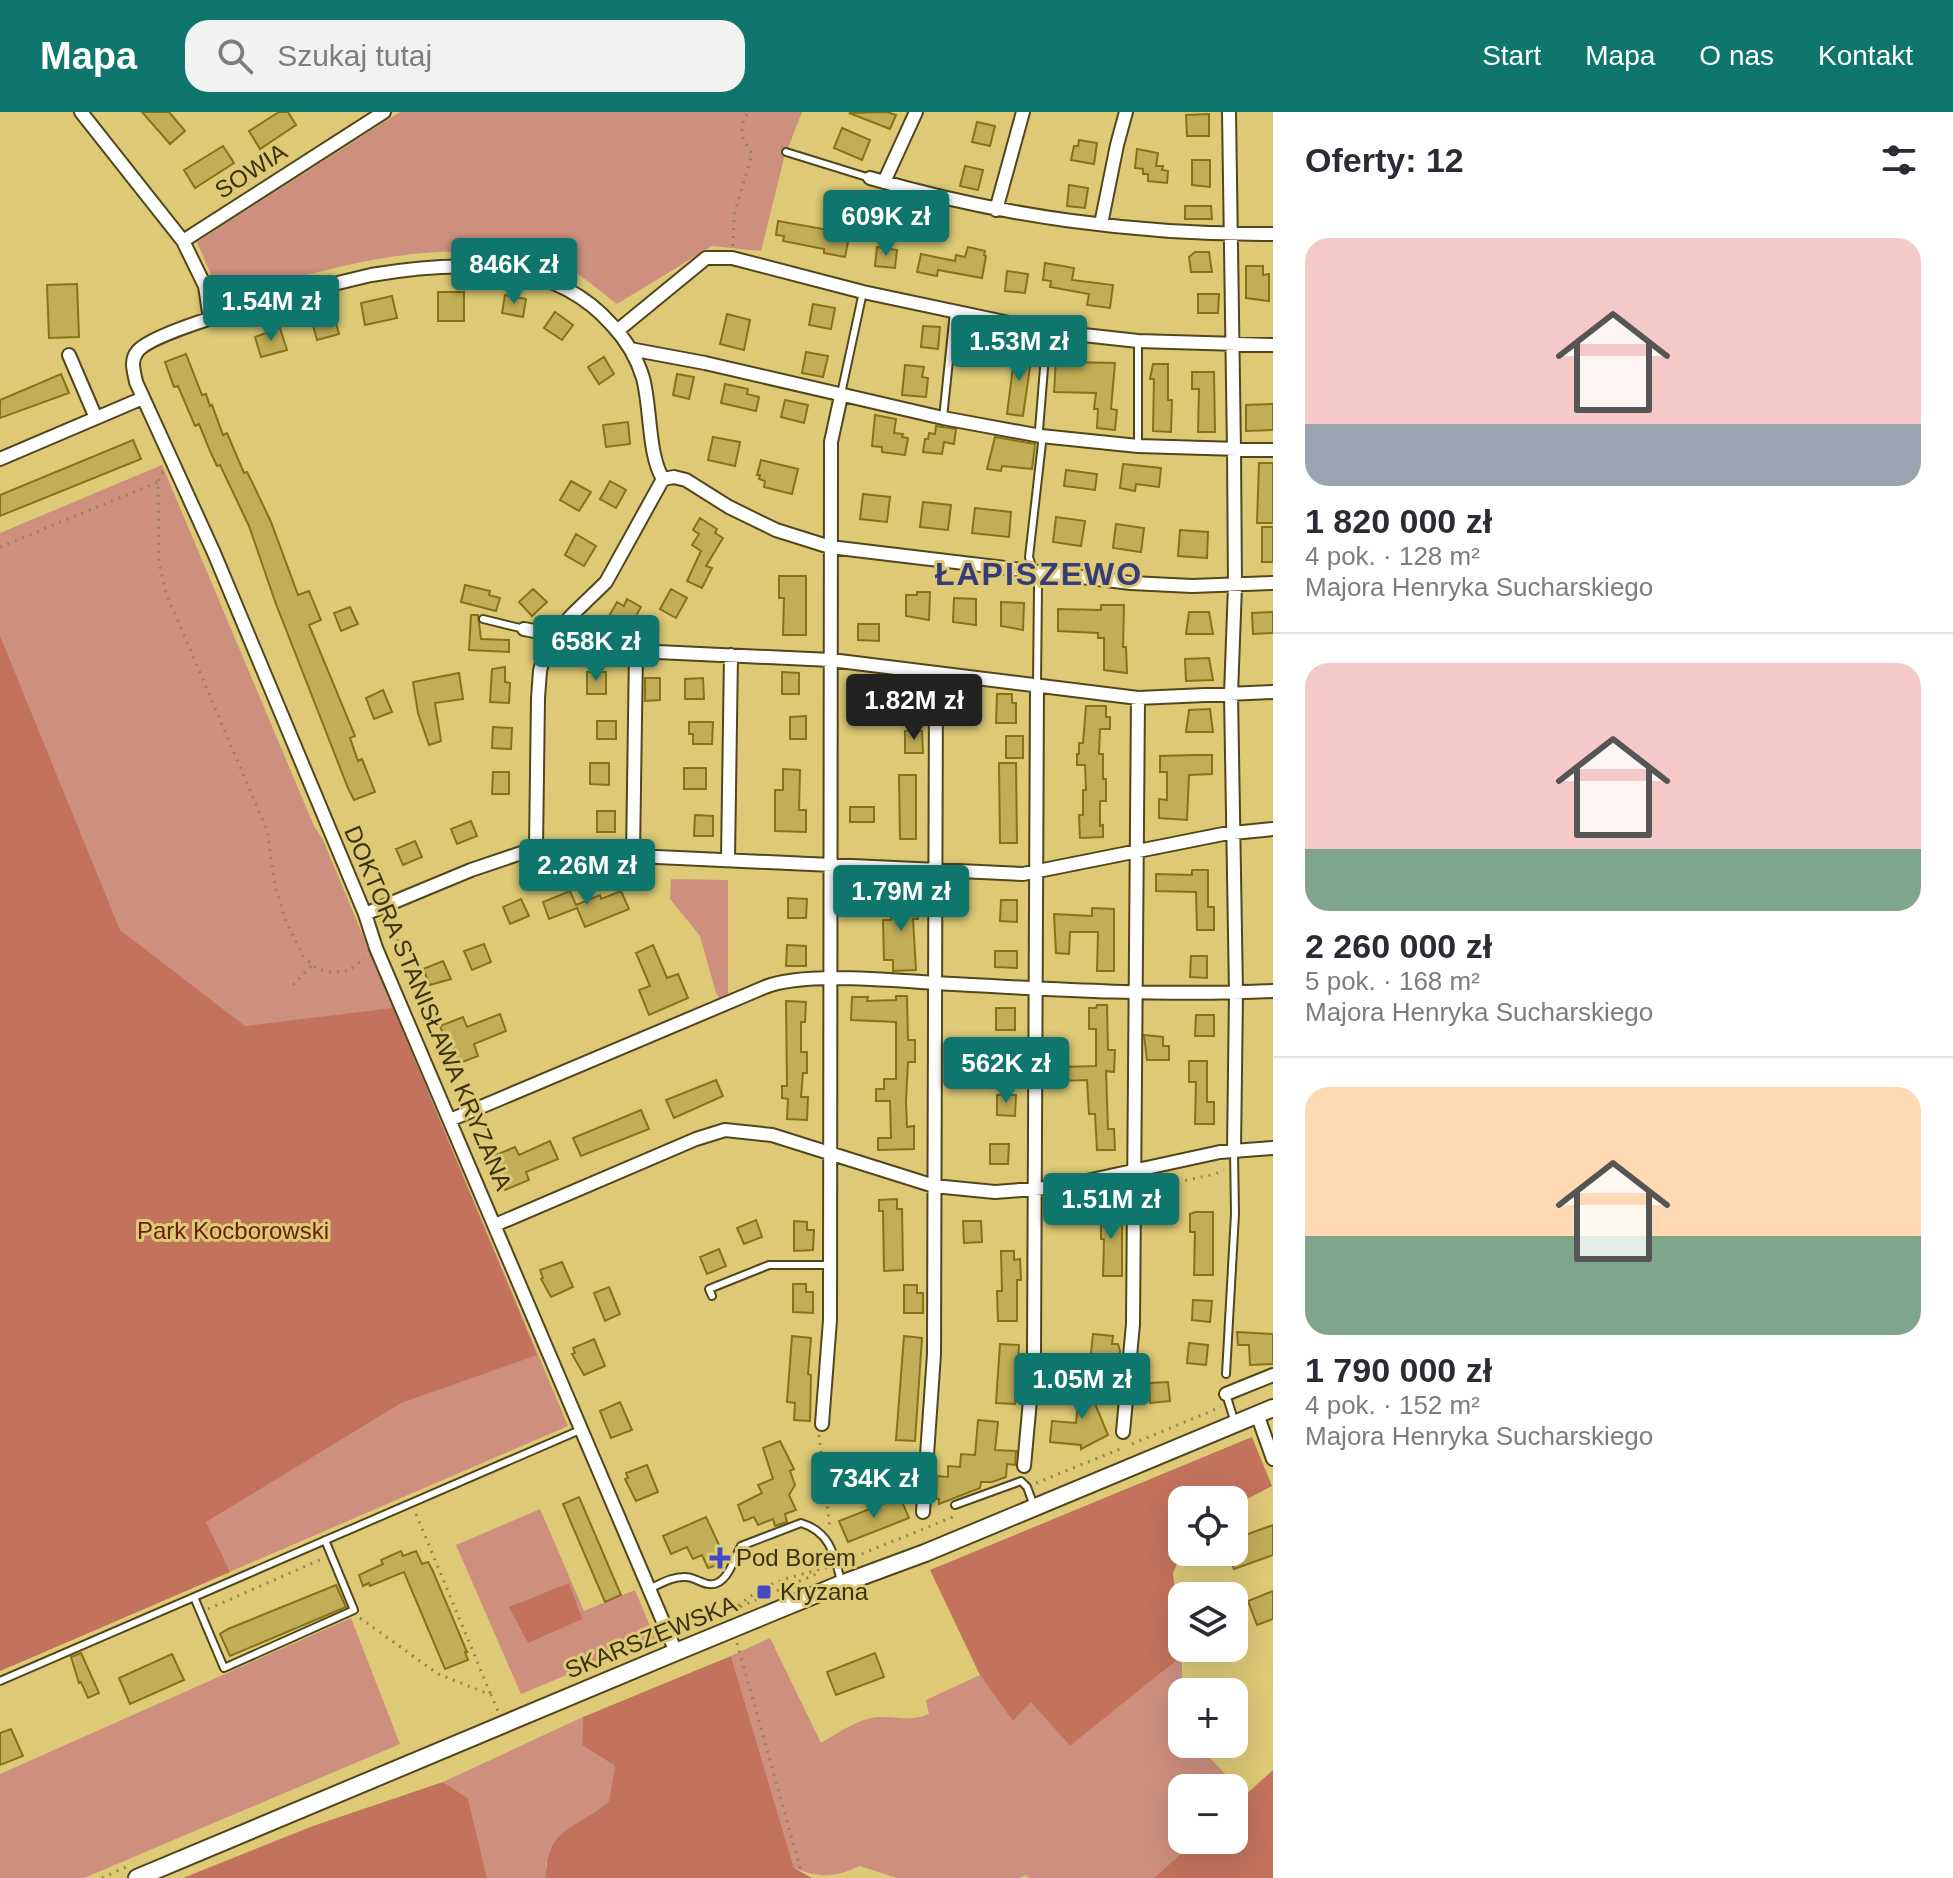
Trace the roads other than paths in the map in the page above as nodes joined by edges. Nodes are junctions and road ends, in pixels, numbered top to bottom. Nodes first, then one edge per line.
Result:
1 (81, 112) edge
2 (384, 112) edge
3 (916, 112) edge
4 (1023, 112) edge
5 (1126, 112) edge
6 (1229, 112) edge
7 (786, 152) dead end
8 (870, 178) joint
9 (884, 182) junction
10 (996, 210) junction
11 (1101, 224) junction
12 (1232, 234) junction
13 (1273, 234) edge
14 (183, 241) junction
15 (863, 292) junction
16 (954, 312) junction
17 (210, 319) junction
18 (617, 331) junction
19 (1047, 331) junction
20 (1138, 341) junction
21 (1233, 345) junction
22 (1273, 345) edge
23 (630, 349) junction
24 (69, 355) dead end
25 (841, 396) junction
26 (143, 398) junction
27 (96, 418) junction
28 (943, 418) junction
29 (1041, 436) junction
30 (1138, 446) junction
31 (1234, 450) junction
32 (1273, 450) edge
33 (0, 459) edge
34 (663, 479) junction
35 (830, 547) junction
36 (1034, 573) junction
37 (1273, 583) edge
38 (1235, 586) junction
39 (483, 619) dead end
40 (524, 629) joint
41 (554, 635) junction
42 (636, 651) junction
43 (731, 655) junction
44 (831, 660) junction
45 (936, 674) junction
46 (1037, 686) junction
47 (1273, 692) edge
48 (1231, 694) junction
49 (1138, 698) junction
50 (1273, 829) edge
51 (1234, 832) junction
52 (536, 848) junction
53 (1136, 851) junction
54 (633, 856) junction
55 (728, 859) junction
56 (829, 864) junction
57 (936, 871) junction
58 (1035, 873) junction
59 (365, 914) junction
60 (833, 979) junction
61 (935, 983) junction
62 (1036, 989) junction
63 (1135, 990) junction
64 (1273, 991) edge
65 (1236, 993) junction
66 (450, 1120) junction
67 (1273, 1148) edge
68 (1234, 1151) junction
69 (830, 1153) junction
70 (1134, 1170) junction
71 (934, 1186) junction
72 (1035, 1189) junction
73 (495, 1225) junction
74 (830, 1265) junction
75 (712, 1296) dead end
76 (1226, 1374) dead end
77 (1273, 1375) edge
78 (1227, 1399) joint
79 (1273, 1408) edge
80 (1257, 1414) junction
81 (1235, 1423) junction
82 (822, 1424) road end
83 (580, 1430) junction
84 (1123, 1432) dead end
85 (1273, 1459) edge
86 (1024, 1466) dead end
87 (955, 1505) dead end
88 (1034, 1506) junction
89 (923, 1512) dead end
90 (325, 1540) junction
91 (841, 1584) junction
92 (647, 1590) junction
93 (194, 1597) junction
94 (676, 1652) junction
95 (0, 1681) edge
96 (137, 1878) edge

1 - 14 street
2 - 14 street, SOWIA
3 - 9 street
4 - 10 street
5 - 11 street
6 - 12 street
7 - 8 lane
8 - 9 street
9 - 10 street
10 - 11 street
11 - 12 street
12 - 13 street
12 - 21 street
14 - 17 street
15 - 16 street
15 - 18 street
15 - 25 lane
16 - 19 street
16 - 28 lane
17 - 18 street
17 - 26 street, DOKTORA STANISŁAWA KRYZANA
18 - 23 street
19 - 20 street
19 - 29 lane
20 - 21 street
20 - 30 lane
21 - 22 street
21 - 31 street
23 - 25 street
23 - 34 street
24 - 27 street
25 - 28 street
25 - 35 street
26 - 27 street
26 - 59 street, DOKTORA STANISŁAWA KRYZANA
27 - 33 street
28 - 29 street
29 - 30 street
29 - 36 lane
30 - 31 street
31 - 32 street
31 - 38 street
34 - 35 street
34 - 41 street
35 - 36 street
35 - 44 street
36 - 38 street
36 - 46 lane
37 - 38 street
38 - 48 street
39 - 40 lane
40 - 41 street
41 - 42 street
41 - 52 street
42 - 43 street
42 - 54 street
43 - 44 street
43 - 55 street
44 - 45 street
44 - 56 street
45 - 46 street
45 - 57 street
46 - 49 street
46 - 58 street
47 - 48 street
48 - 49 street
48 - 51 street
49 - 53 street
50 - 51 street
51 - 53 street
51 - 65 street
52 - 54 street
52 - 59 street
53 - 58 street
53 - 63 street
54 - 55 street
55 - 56 street
56 - 57 street
56 - 60 street
57 - 58 street
57 - 61 street
58 - 62 street
59 - 66 street, DOKTORA STANISŁAWA KRYZANA
60 - 61 street
60 - 66 street
60 - 69 street
61 - 62 street
61 - 71 street
62 - 63 street
62 - 72 street
63 - 65 street
63 - 70 street
64 - 65 street
65 - 68 street
66 - 73 street, DOKTORA STANISŁAWA KRYZANA
67 - 68 street
68 - 70 street
68 - 76 lane
69 - 71 street
69 - 73 street
69 - 74 street
70 - 72 street
70 - 84 street
71 - 72 street
71 - 89 street
72 - 86 street
73 - 83 street, DOKTORA STANISŁAWA KRYZANA
74 - 75 lane
74 - 82 street
77 - 78 street
78 - 81 lane
79 - 80 main road, SKARSZEWSKA
80 - 81 main road, SKARSZEWSKA
80 - 85 street
81 - 88 main road, SKARSZEWSKA
83 - 90 lane
83 - 92 street, DOKTORA STANISŁAWA KRYZANA
87 - 88 lane
88 - 91 main road, SKARSZEWSKA
90 - 93 lane
90 - 93 lane
91 - 92 lane
91 - 94 main road, SKARSZEWSKA
92 - 94 street, DOKTORA STANISŁAWA KRYZANA
93 - 95 lane
94 - 96 main road, SKARSZEWSKA

